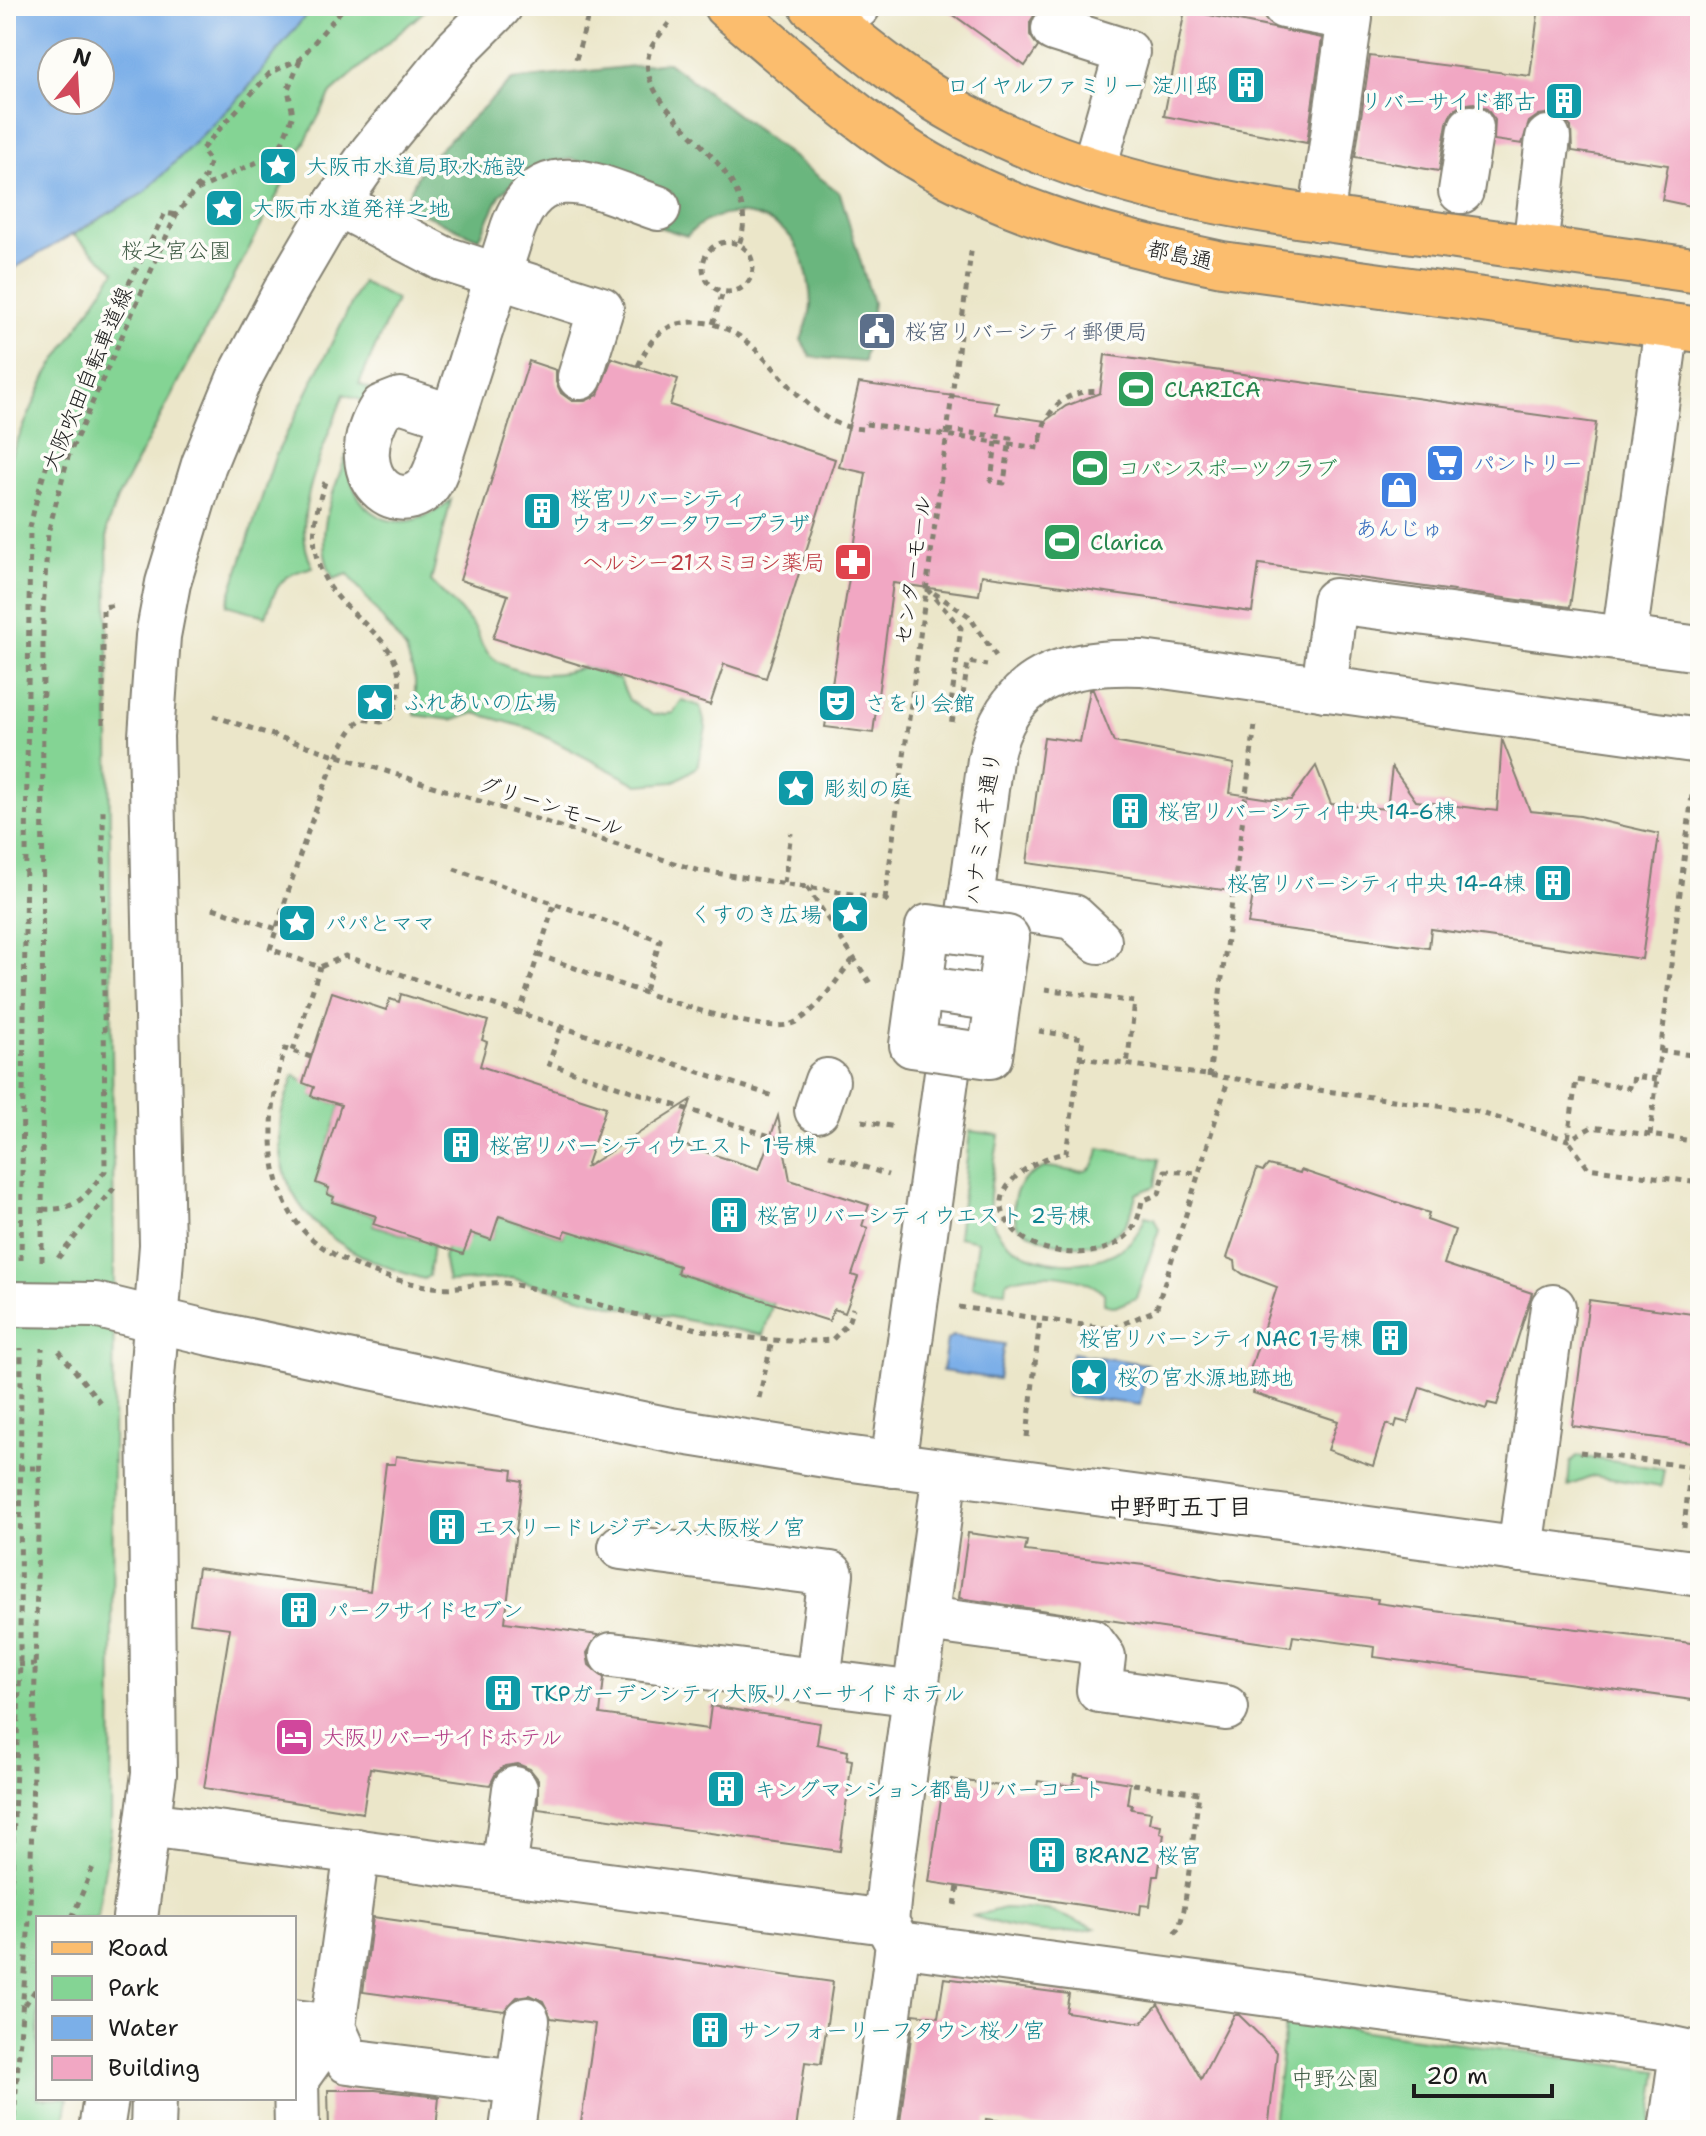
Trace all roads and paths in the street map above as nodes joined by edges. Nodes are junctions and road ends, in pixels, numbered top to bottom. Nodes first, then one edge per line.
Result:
1 (345, 6) edge
2 (500, 6) edge
3 (591, 6) edge
4 (726, 6) edge
5 (1284, 6) edge
6 (833, 11) edge
7 (669, 23) dead end
8 (1082, 25) edge
9 (300, 59) junction
10 (576, 59) dead end
11 (1471, 128) dead end
12 (1548, 138) dead end
13 (1093, 171) junction
14 (1461, 191) dead end
15 (194, 192) junction
16 (337, 203) junction
17 (658, 208) dead end
18 (176, 215) junction
19 (1321, 219) junction
20 (739, 244) junction
21 (972, 245) dead end
22 (1535, 248) junction
23 (1700, 271) edge
24 (497, 276) junction
25 (723, 292) junction
26 (713, 324) junction
27 (1683, 328) edge
28 (638, 366) dead end
29 (580, 377) dead end
30 (1100, 392) dead end
31 (453, 417) dead end
32 (947, 430) junction
33 (996, 442) junction
34 (327, 477) dead end
35 (927, 588) junction
36 (121, 605) dead end
37 (1624, 639) junction
38 (1700, 649) edge
39 (992, 666) dead end
40 (1004, 668) dead end
41 (1324, 689) junction
42 (213, 716) dead end
43 (1256, 718) dead end
44 (103, 735) dead end
45 (338, 754) junction
46 (1697, 762) edge
47 (103, 797) dead end
48 (791, 833) dead end
49 (454, 869) dead end
50 (784, 883) junction
51 (806, 887) junction
52 (885, 899) joint
53 (972, 901) junction
54 (555, 902) junction
55 (213, 908) dead end
56 (277, 929) junction
57 (1099, 941) dead end
58 (538, 955) junction
59 (854, 958) junction
60 (320, 967) junction
61 (919, 988) junction
62 (645, 991) junction
63 (519, 1015) junction
64 (1003, 1025) junction
65 (561, 1027) junction
66 (912, 1045) junction
67 (293, 1051) junction
68 (1660, 1051) junction
69 (1700, 1056) edge
70 (311, 1057) dead end
71 (1080, 1058) junction
72 (1127, 1065) junction
73 (1209, 1077) junction
74 (1657, 1079) junction
75 (1228, 1080) junction
76 (820, 1114) junction
77 (899, 1127) dead end
78 (1650, 1135) junction
79 (1568, 1140) junction
80 (786, 1141) dead end
81 (1700, 1142) edge
82 (1199, 1173) junction
83 (890, 1175) dead end
84 (1700, 1183) edge
85 (113, 1188) dead end
86 (43, 1209) junction
87 (21, 1261) dead end
88 (42, 1264) dead end
89 (51, 1267) dead end
90 (952, 1306) dead end
91 (1553, 1307) dead end
92 (853, 1308) dead end
93 (156, 1319) junction
94 (1040, 1319) junction
95 (13, 1320) edge
96 (42, 1337) dead end
97 (51, 1340) dead end
98 (772, 1341) junction
99 (758, 1404) dead end
100 (105, 1408) dead end
101 (1026, 1441) dead end
102 (1693, 1443) dead end
103 (1579, 1452) dead end
104 (893, 1465) junction
105 (1690, 1467) junction
106 (6, 1468) edge
107 (20, 1468) junction
108 (39, 1468) junction
109 (1700, 1468) edge
110 (945, 1472) junction
111 (1684, 1529) dead end
112 (621, 1547) dead end
113 (1520, 1550) junction
114 (1700, 1574) edge
115 (926, 1619) junction
116 (612, 1655) dead end
117 (20, 1664) junction
118 (38, 1664) junction
119 (6, 1665) edge
120 (818, 1681) junction
121 (916, 1694) junction
122 (1226, 1708) dead end
123 (1133, 1784) dead end
124 (515, 1789) dead end
125 (148, 1824) junction
126 (357, 1851) junction
127 (504, 1871) junction
128 (84, 1892) dead end
129 (1184, 1910) dead end
130 (73, 1916) edge
131 (135, 1916) edge
132 (892, 1933) junction
133 (36, 1989) edge
134 (25, 2005) junction
135 (527, 2020) dead end
136 (6, 2022) edge
137 (314, 2024) edge
138 (1691, 2054) edge
139 (518, 2082) junction
140 (106, 2100) edge
141 (154, 2100) edge
142 (13, 2130) edge
143 (101, 2130) edge
144 (153, 2130) edge
145 (297, 2130) edge
146 (512, 2130) edge
147 (874, 2130) edge
148 (1671, 2130) edge

1 - 9 path, 大阪吹田自転車道線
2 - 16 street
3 - 10 path
4 - 27 main road, 都島通
5 - 19 street
6 - 13 main road
7 - 20 path
8 - 13 street
9 - 15 path, 大阪吹田自転車道線
9 - 15 path
11 - 14 street
12 - 22 street
13 - 19 main road
15 - 18 path, 大阪吹田自転車道線
16 - 24 street
16 - 93 street
17 - 24 street
18 - 86 path, 大阪吹田自転車道線
18 - 87 path
19 - 22 main road
20 - 25 path
20 - 25 path
21 - 32 path, センターモール
22 - 23 main road
24 - 29 street
24 - 31 street
25 - 26 path
26 - 28 path
26 - 33 path, bridge
27 - 37 street
30 - 33 path, bridge
32 - 33 path
32 - 35 path, センターモール
34 - 45 path
35 - 39 path
35 - 40 path
35 - 52 path, センターモール
36 - 44 path
37 - 38 street
37 - 41 street
41 - 46 street, ハナミズキ通り
41 - 53 street, ハナミズキ通り
42 - 45 path, グリーンモール
43 - 73 path
45 - 50 path, グリーンモール
45 - 56 path
46 - 68 path
47 - 86 path
48 - 50 path
49 - 54 path
50 - 51 path, グリーンモール
51 - 52 path, グリーンモール
51 - 59 path
53 - 57 street
53 - 104 street, ハナミズキ通り
54 - 58 path
54 - 62 path
55 - 56 path
56 - 60 path
58 - 62 path
58 - 63 path
59 - 62 path
59 - 66 path
60 - 63 path
60 - 67 path
61 - 64 street, bridge
61 - 64 street, bridge
61 - 66 street, bridge
63 - 65 path
64 - 66 street, bridge
64 - 71 path
64 - 72 path
65 - 76 path
65 - 80 path
67 - 70 path
67 - 98 path
68 - 69 path
68 - 74 path
71 - 72 path
71 - 82 path
72 - 73 path
73 - 75 path
74 - 78 path
74 - 79 path
75 - 79 path
75 - 82 path
76 - 77 path
76 - 83 path
78 - 79 path
78 - 81 path
79 - 84 path
82 - 94 path
85 - 89 path
86 - 88 path, 大阪吹田自転車道線
90 - 94 path
91 - 113 street
92 - 98 path
93 - 95 street
93 - 104 street
93 - 125 street
94 - 101 path
95 - 107 path
96 - 108 path
97 - 100 path
98 - 99 path
102 - 105 path
103 - 105 path
104 - 110 street
105 - 109 path
105 - 111 path
106 - 107 path
107 - 108 path
107 - 117 path
108 - 118 path
110 - 113 street
110 - 115 street
112 - 120 street
113 - 114 street
115 - 121 street
115 - 122 street
116 - 120 street
117 - 118 path
117 - 119 path
117 - 136 path
118 - 134 path
120 - 121 street
121 - 132 street
123 - 129 path
124 - 127 street
125 - 126 street
125 - 131 street
126 - 127 street
126 - 137 street
127 - 132 street
128 - 130 path
132 - 138 street
132 - 147 street
133 - 134 path
134 - 142 path
135 - 139 street
137 - 139 street
137 - 145 street
138 - 148 street
139 - 146 street
140 - 143 street
141 - 144 street

